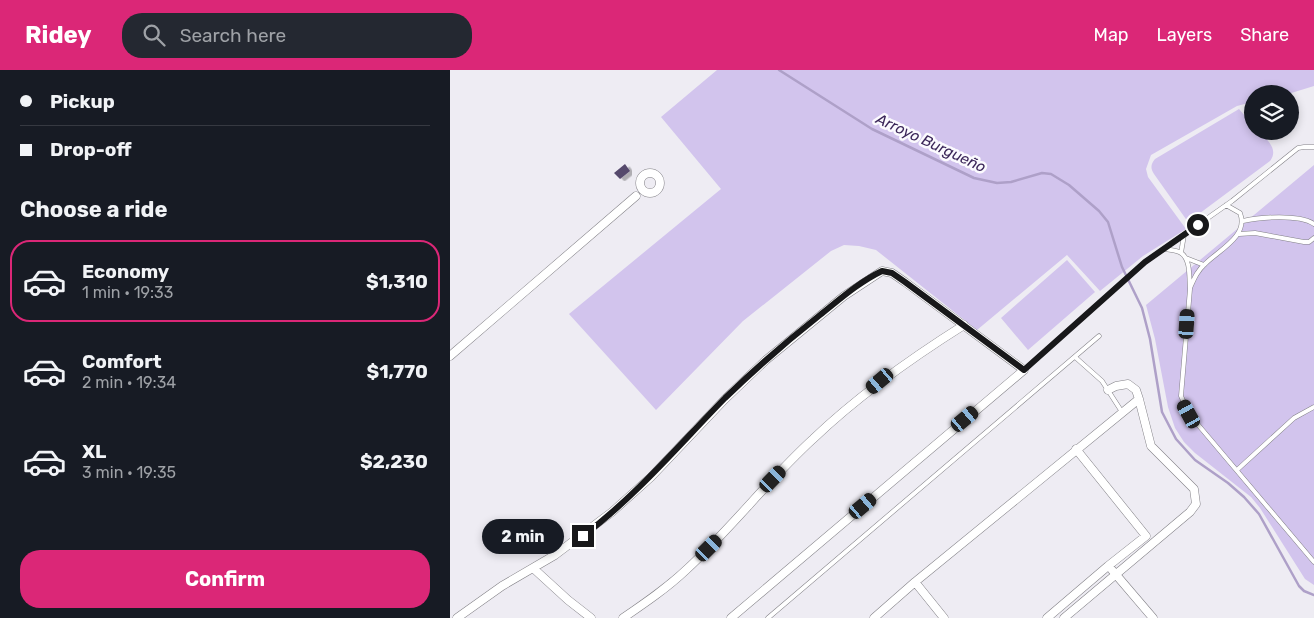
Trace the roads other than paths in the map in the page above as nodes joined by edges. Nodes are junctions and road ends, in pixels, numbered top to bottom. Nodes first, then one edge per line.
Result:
1 (1314, 148) edge
2 (641, 184) junction
3 (649, 193) junction
4 (636, 196) junction
5 (1226, 205) junction
6 (1243, 221) junction
7 (1314, 224) edge
8 (1239, 234) junction
9 (1184, 235) junction
10 (1314, 238) edge
11 (1165, 249) junction
12 (1181, 253) junction
13 (1186, 258) junction
14 (1204, 265) junction
15 (1190, 289) junction
16 (964, 326) junction
17 (1099, 336) dead end
18 (450, 356) edge
19 (1075, 357) junction
20 (1024, 370) junction
21 (1108, 390) junction
22 (1139, 398) junction
23 (1314, 407) edge
24 (1122, 412) junction
25 (1076, 450) junction
26 (1237, 470) junction
27 (1314, 562) edge
28 (1108, 566) junction
29 (533, 568) junction
30 (1115, 574) junction
31 (915, 582) junction
32 (457, 618) edge
33 (591, 618) edge
34 (623, 618) edge
35 (731, 618) edge
36 (768, 618) edge
37 (874, 618) edge
38 (944, 618) edge
39 (1047, 618) edge
40 (1064, 618) edge
41 (1153, 618) edge

1 - 5 lane
2 - 3 street
2 - 3 street
2 - 4 street
3 - 4 street
4 - 18 street
5 - 6 lane
5 - 9 lane
6 - 7 lane
6 - 8 lane
8 - 10 lane
8 - 14 lane
9 - 11 lane
9 - 12 lane
11 - 12 lane
11 - 20 lane
12 - 13 lane
13 - 14 lane
13 - 15 lane
14 - 15 lane
15 - 26 lane
16 - 20 street
16 - 29 street
16 - 34 street
17 - 19 lane
19 - 21 lane
19 - 36 lane
20 - 35 street
21 - 22 street
21 - 24 lane
22 - 24 street
22 - 30 street
23 - 26 lane
24 - 25 street
25 - 28 street
25 - 31 street
26 - 27 lane
28 - 30 street
28 - 39 street
29 - 32 street
29 - 33 street
30 - 40 street
30 - 41 street
31 - 37 street
31 - 38 street

